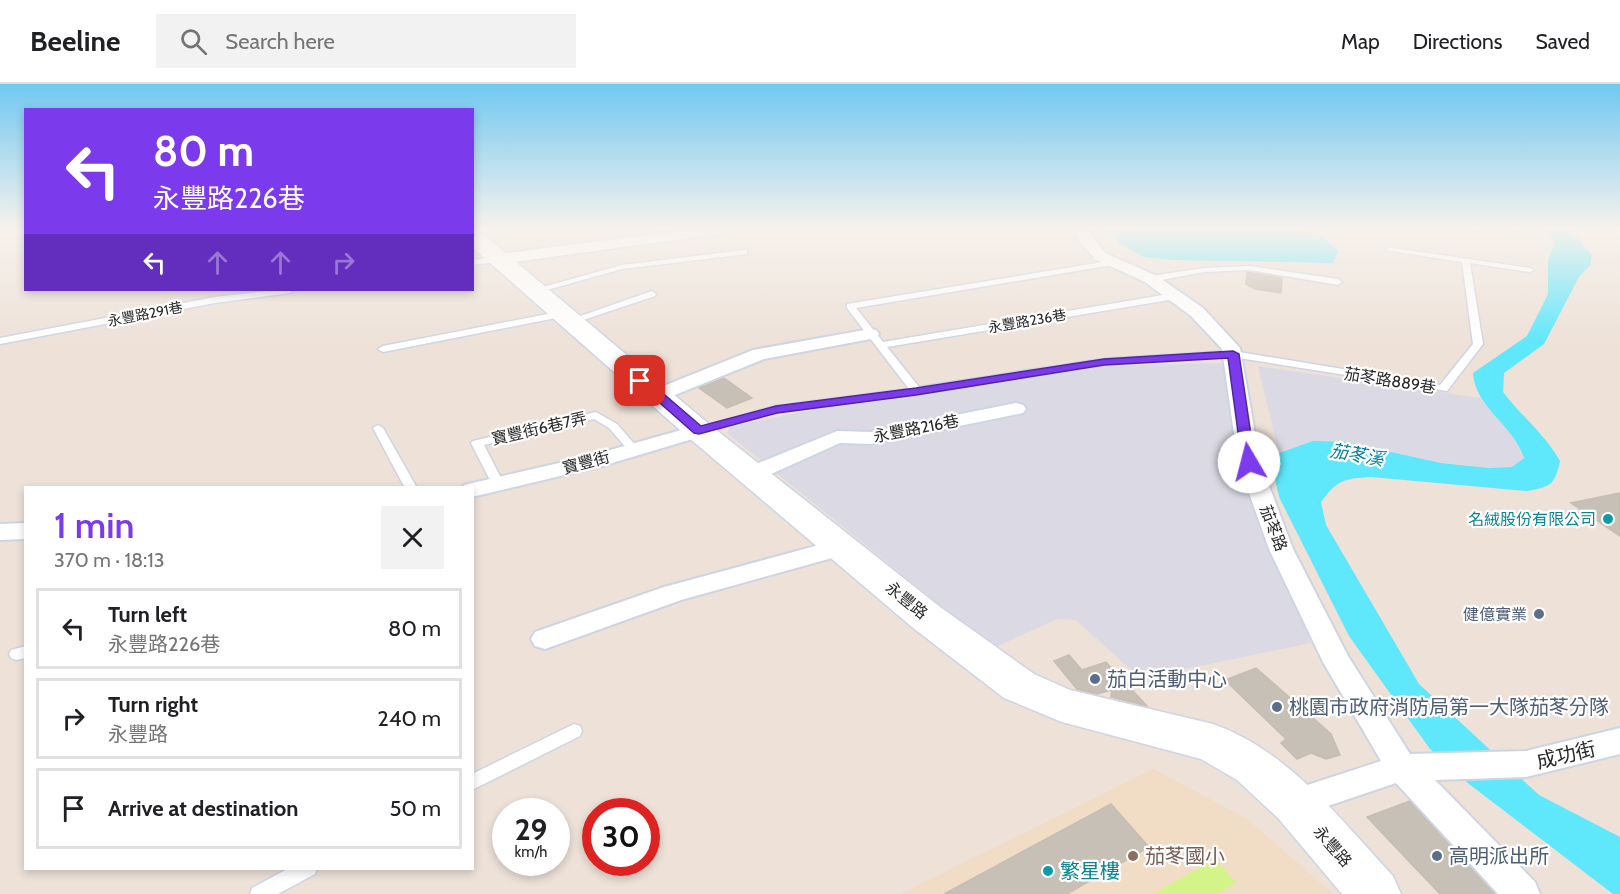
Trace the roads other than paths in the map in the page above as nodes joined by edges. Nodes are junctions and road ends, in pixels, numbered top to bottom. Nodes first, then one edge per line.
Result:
1 (504, 268) edge
2 (619, 268) edge
3 (1080, 268) edge
4 (1128, 268) edge
5 (1467, 268) edge
6 (1514, 268) edge
7 (1530, 270) dead end
8 (1152, 279) junction
9 (1338, 282) dead end
10 (536, 290) junction
11 (282, 291) edge
12 (652, 294) dead end
13 (1175, 296) junction
14 (567, 317) junction
15 (874, 340) junction
16 (0, 341) edge
17 (383, 350) dead end
18 (1233, 354) junction
19 (916, 392) junction
20 (658, 395) junction
21 (1016, 409) dead end
22 (378, 428) dead end
23 (699, 431) junction
24 (633, 449) junction
25 (752, 474) junction
26 (498, 484) junction
27 (410, 486) edge
28 (474, 490) edge
29 (24, 531) edge
30 (0, 532) edge
31 (841, 547) junction
32 (545, 639) dead end
33 (574, 731) dead end
34 (1620, 741) edge
35 (1402, 768) junction
36 (474, 782) edge
37 (1295, 802) junction
38 (300, 870) edge
39 (284, 874) edge
40 (259, 894) edge
41 (1375, 894) edge
42 (1522, 894) edge

1 - 10 street, 永豐路
2 - 10 lane
3 - 15 lane
4 - 8 street, 茄苳路
5 - 18 lane, 茄苳路889巷
6 - 7 lane
8 - 9 lane
8 - 13 street, 茄苳路
10 - 14 street, 永豐路
11 - 16 lane, 永豐路291巷
12 - 14 lane
13 - 15 lane, 永豐路236巷
13 - 18 street, 茄苳路
14 - 17 lane
14 - 20 street, 永豐路
15 - 19 lane
15 - 20 street, 永豐路236巷
18 - 19 lane
18 - 35 street, 茄苳路
19 - 23 lane
20 - 23 street, 永豐路
21 - 25 street, 永豐路216巷
22 - 27 lane
23 - 24 street, 寶豐街
23 - 25 street, 永豐路
24 - 26 street, 寶豐街
24 - 26 lane, 寶豐街6巷7弄
25 - 31 street, 永豐路
26 - 28 street, 寶豐街
29 - 30 street
31 - 32 street
31 - 37 street, 永豐路
33 - 36 lane
34 - 35 street, 成功街
35 - 37 street
35 - 42 street, 茄苳路
37 - 41 street, 永豐路
38 - 39 lane
39 - 40 lane

